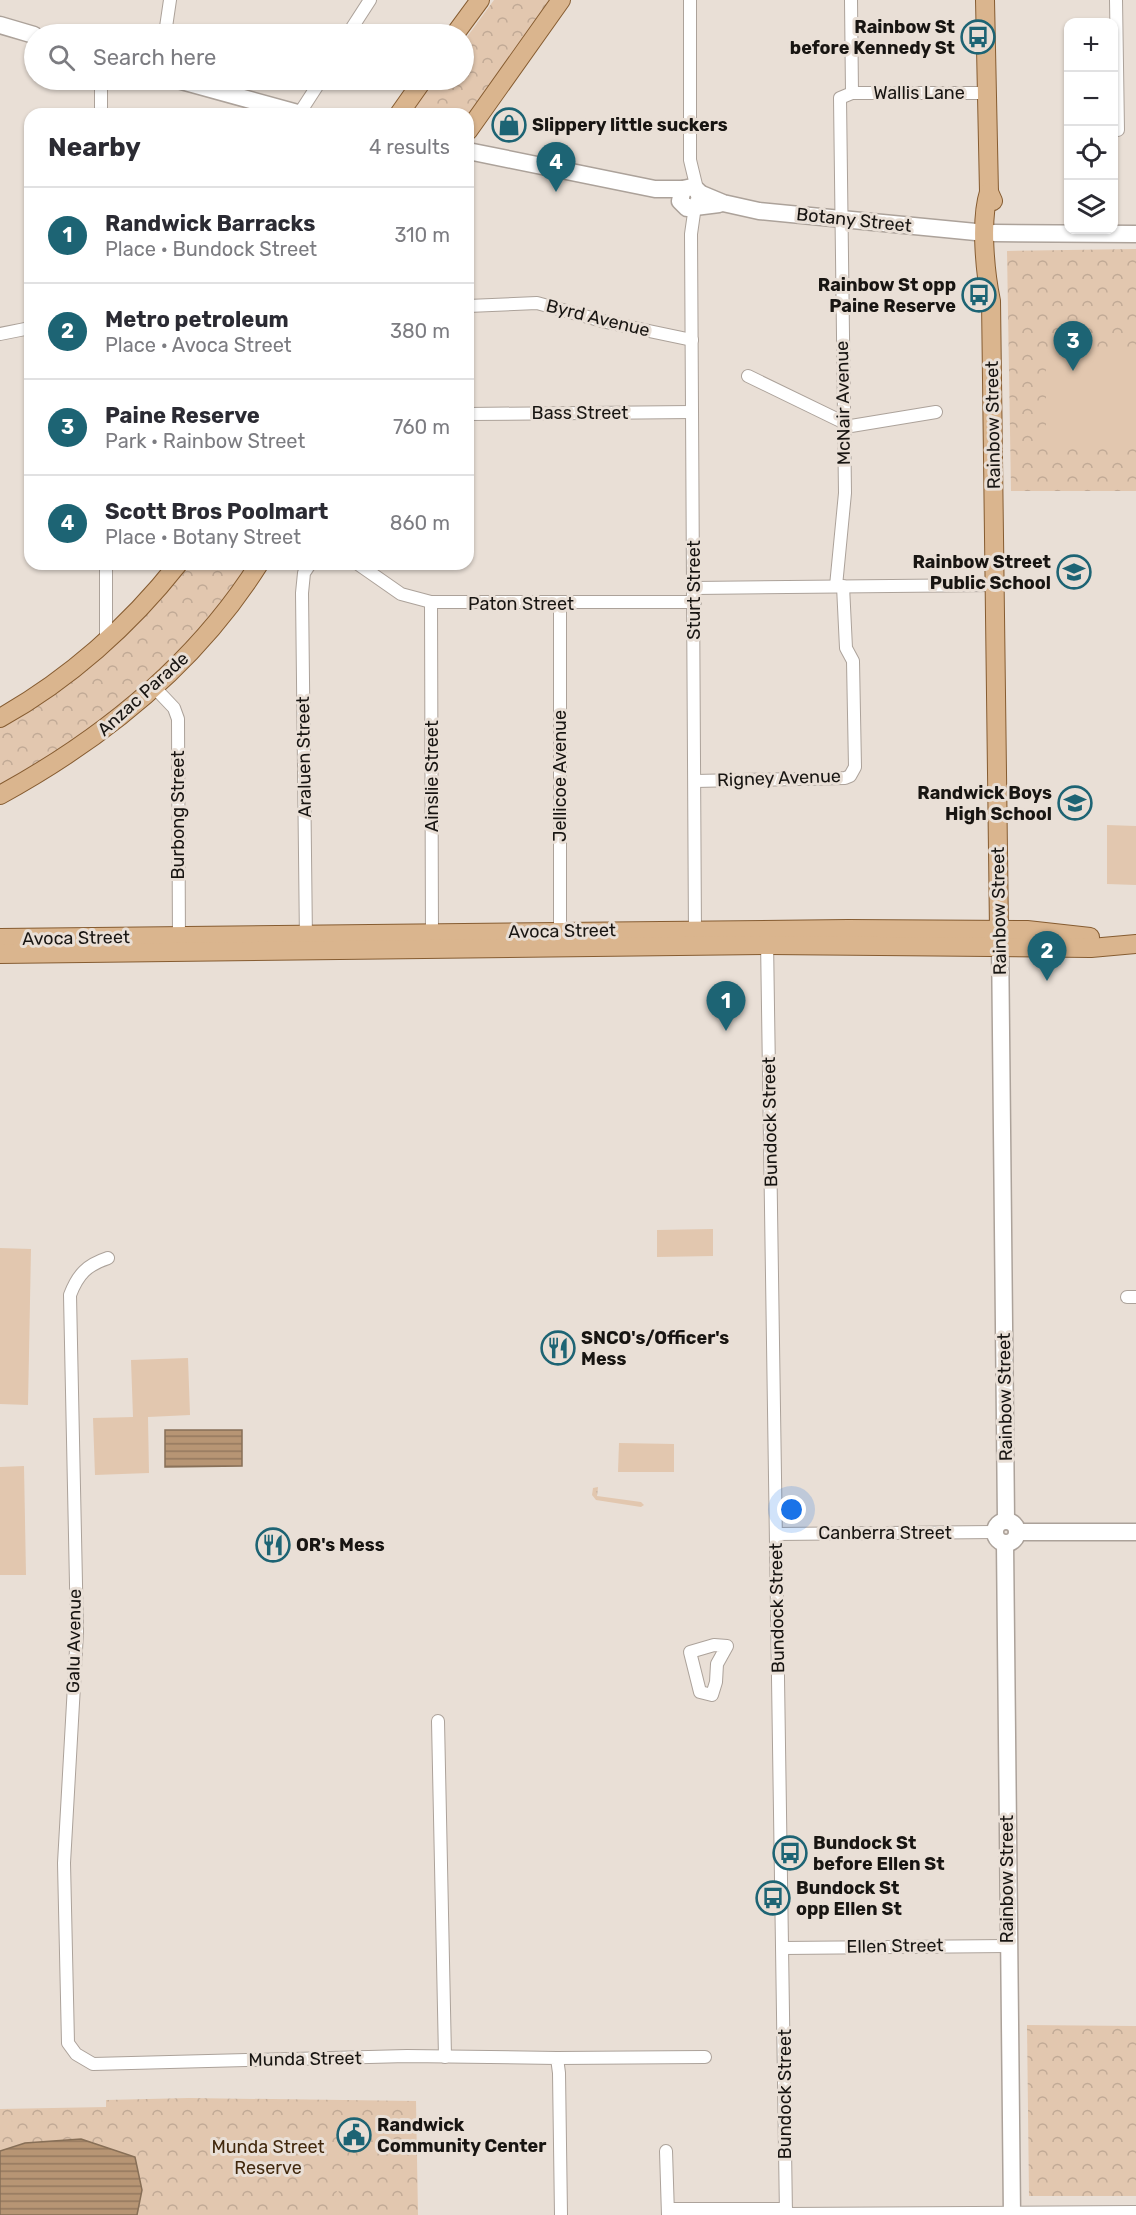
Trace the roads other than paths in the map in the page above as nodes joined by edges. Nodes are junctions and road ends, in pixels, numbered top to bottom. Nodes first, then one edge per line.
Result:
1 (170, 0) edge
2 (370, 0) edge
3 (480, 0) edge
4 (561, 0) edge
5 (690, 0) edge
6 (851, 0) edge
7 (985, 0) edge
8 (1116, 0) edge
9 (166, 24) edge
10 (354, 24) edge
11 (463, 24) edge
12 (0, 25) edge
13 (24, 32) edge
14 (101, 90) edge
15 (214, 90) edge
16 (315, 90) edge
17 (416, 90) edge
18 (852, 93) junction
19 (987, 93) junction
20 (101, 108) edge
21 (278, 108) edge
22 (304, 108) edge
23 (403, 108) edge
24 (474, 123) edge
25 (1118, 126) edge
26 (474, 152) edge
27 (690, 198) junction
28 (840, 219) junction
29 (990, 233) junction
30 (1136, 234) edge
31 (474, 306) edge
32 (24, 329) edge
33 (0, 334) edge
34 (692, 340) junction
35 (748, 376) dead end
36 (692, 412) junction
37 (936, 412) dead end
38 (474, 414) edge
39 (843, 424) junction
40 (106, 570) edge
41 (173, 570) edge
42 (255, 570) edge
43 (306, 570) edge
44 (367, 570) edge
45 (995, 585) junction
46 (839, 586) junction
47 (694, 588) junction
48 (431, 602) junction
49 (694, 602) junction
50 (560, 603) junction
51 (106, 640) junction
52 (154, 688) junction
53 (0, 718) edge
54 (695, 781) junction
55 (0, 795) edge
56 (767, 937) junction
57 (0, 938) edge
58 (695, 938) junction
59 (1000, 938) junction
60 (560, 940) junction
61 (432, 941) junction
62 (306, 943) junction
63 (179, 944) junction
64 (1130, 944) edge
65 (0, 954) edge
66 (108, 1258) dead end
67 (1005, 1532) junction
68 (1136, 1532) edge
69 (776, 1534) junction
70 (438, 1720) dead end
71 (1008, 1946) junction
72 (783, 1948) junction
73 (68, 2043) joint
74 (445, 2057) junction
75 (554, 2057) junction
76 (705, 2057) dead end
77 (666, 2151) dead end
78 (668, 2212) edge
79 (1136, 2212) edge
80 (786, 2213) edge
81 (1012, 2214) edge
82 (561, 2215) edge

1 - 9 street
2 - 10 street
3 - 11 main road
4 - 24 main road
5 - 27 street, Sturt Street
6 - 18 street
7 - 19 main road, Rainbow Street
8 - 25 street
12 - 13 street
14 - 20 street
15 - 21 street
16 - 22 street
17 - 23 main road
18 - 19 street, Wallis Lane
18 - 28 street, McNair Avenue
19 - 29 main road, Rainbow Street
26 - 27 street, Botany Street
27 - 28 street, Botany Street
27 - 34 street, Sturt Street
28 - 29 street, Botany Street
28 - 39 street, McNair Avenue
29 - 30 street, Botany Street
29 - 45 main road, Rainbow Street
31 - 34 street, Byrd Avenue
32 - 33 street
34 - 36 street, Sturt Street
35 - 39 street
36 - 38 street, Bass Street
36 - 47 street, Sturt Street
37 - 39 street
39 - 46 street, McNair Avenue
40 - 51 street
41 - 51 main road
42 - 52 main road, Anzac Parade
43 - 62 street, Araluen Street
44 - 48 street, Paton Street
45 - 46 street
45 - 59 main road, Rainbow Street
46 - 47 street
46 - 54 street, Rigney Avenue
47 - 49 street, Sturt Street
48 - 50 street, Paton Street
48 - 61 street, Ainslie Street
49 - 50 street, Paton Street
49 - 54 street, Sturt Street
50 - 60 street, Jellicoe Avenue
51 - 53 main road
52 - 55 main road, Anzac Parade
52 - 63 street, Burbong Street
54 - 58 street, Sturt Street
56 - 58 main road, Avoca Street
56 - 59 main road, Avoca Street
56 - 69 street, Bundock Street
57 - 63 main road, Avoca Street
58 - 60 main road, Avoca Street
59 - 64 main road, Avoca Street
59 - 67 street, Rainbow Street
60 - 61 main road, Avoca Street
61 - 62 main road, Avoca Street
62 - 63 main road, Avoca Street
63 - 65 main road, Avoca Street
66 - 73 street, Galu Avenue
67 - 68 street, Canberra Street
67 - 69 street, Canberra Street
67 - 71 street, Rainbow Street
69 - 72 street, Bundock Street
70 - 74 street
71 - 72 street, Ellen Street
71 - 81 street, Rainbow Street
72 - 80 street, Bundock Street
73 - 74 street, Munda Street
74 - 75 street, Munda Street
75 - 76 street, Munda Street
75 - 82 street
77 - 78 street
78 - 80 street
79 - 81 street
80 - 81 street

